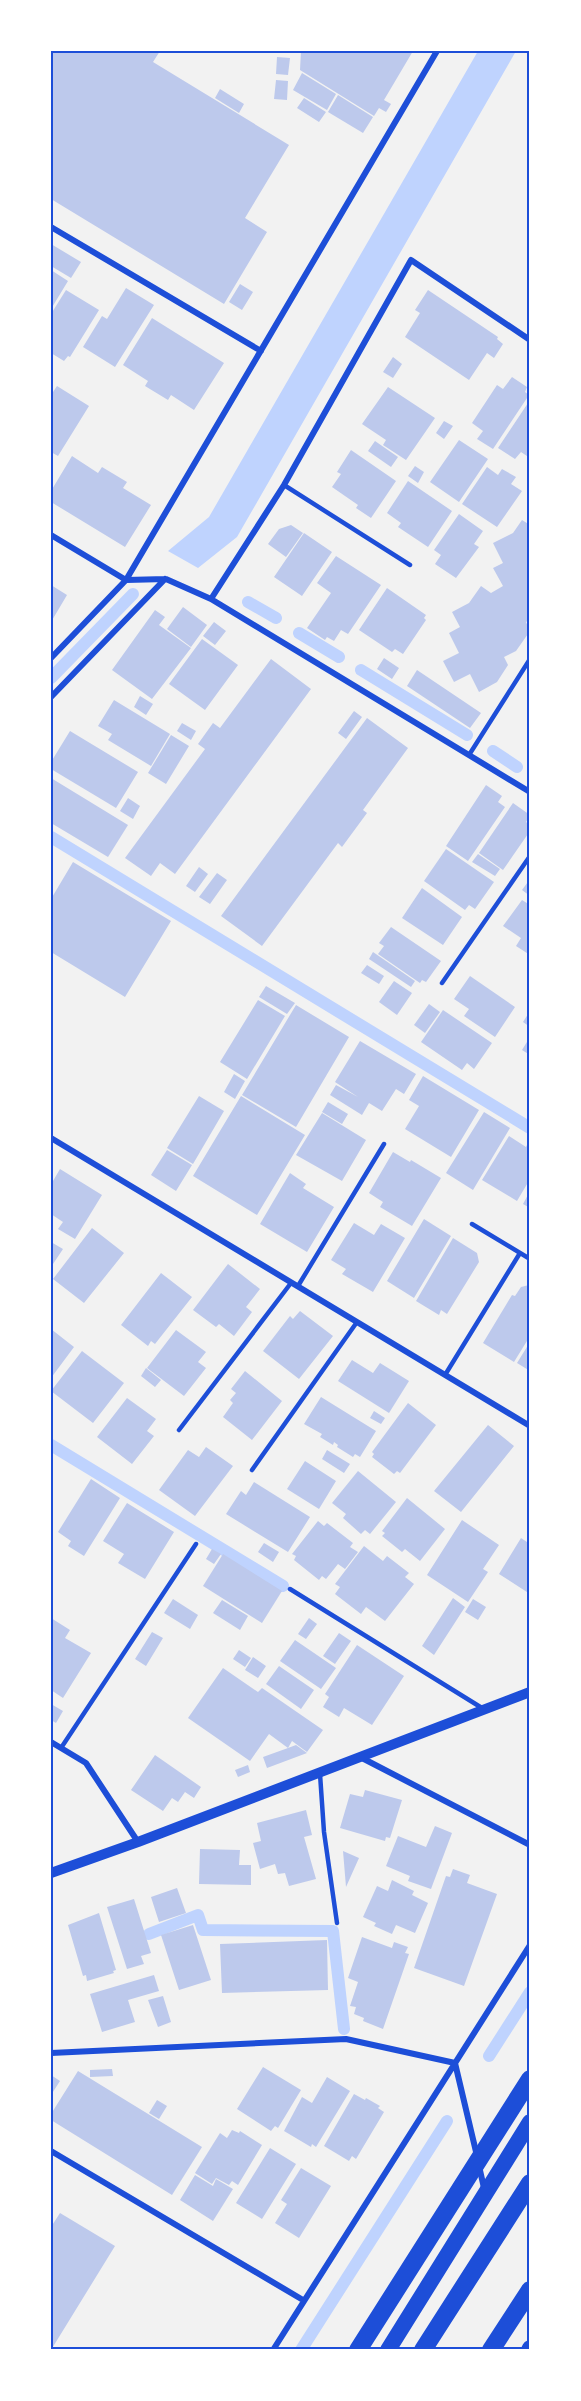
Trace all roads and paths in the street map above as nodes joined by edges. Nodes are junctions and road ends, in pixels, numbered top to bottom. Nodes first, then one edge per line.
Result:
1 (437, 51) edge
2 (51, 227) edge
3 (530, 340) edge
4 (261, 351) junction
5 (284, 485) junction
6 (51, 536) edge
7 (410, 565) dead end
8 (166, 579) junction
9 (126, 580) junction
10 (211, 599) junction
11 (51, 658) edge
12 (530, 659) edge
13 (51, 698) edge
14 (469, 755) junction
15 (530, 792) edge
16 (530, 856) edge
17 (442, 982) dead end
18 (51, 1139) edge
19 (384, 1144) dead end
20 (472, 1224) dead end
21 (520, 1253) junction
22 (530, 1259) edge
23 (295, 1284) junction
24 (357, 1322) junction
25 (445, 1375) junction
26 (530, 1426) edge
27 (179, 1430) dead end
28 (252, 1470) dead end
29 (196, 1544) dead end
30 (290, 1590) dead end
31 (530, 1692) edge
32 (484, 1709) junction
33 (51, 1742) edge
34 (61, 1748) junction
35 (360, 1757) junction
36 (320, 1772) junction
37 (138, 1842) junction
38 (530, 1845) edge
39 (51, 1873) edge
40 (338, 1923) dead end
41 (530, 1945) edge
42 (51, 2053) edge
43 (455, 2063) junction
44 (530, 2079) edge
45 (530, 2122) edge
46 (51, 2151) edge
47 (530, 2183) edge
48 (485, 2192) junction
49 (530, 2290) edge
50 (303, 2300) junction
51 (273, 2350) edge
52 (358, 2350) edge
53 (388, 2350) edge
54 (423, 2350) edge
55 (491, 2350) edge

1 - 4 street
2 - 4 street
3 - 5 street
4 - 9 street
5 - 7 lane
5 - 10 street
6 - 9 street
8 - 9 street
8 - 10 street
8 - 13 street
9 - 11 street
10 - 14 street
12 - 14 lane
14 - 15 street
16 - 17 lane
18 - 23 street
19 - 23 lane
20 - 21 lane
21 - 22 lane
21 - 25 lane
23 - 24 street
23 - 27 lane
24 - 25 street
24 - 28 lane
25 - 26 street
29 - 34 lane
30 - 32 lane
31 - 32 street
32 - 35 street
33 - 34 street
34 - 37 street
35 - 36 street
35 - 38 street
36 - 37 street
36 - 40 lane
37 - 39 street
41 - 43 street
42 - 43 street
43 - 48 street
43 - 50 street
44 - 52 highway
45 - 48 highway
46 - 50 street
47 - 54 highway
48 - 53 highway
49 - 55 highway
50 - 51 street

